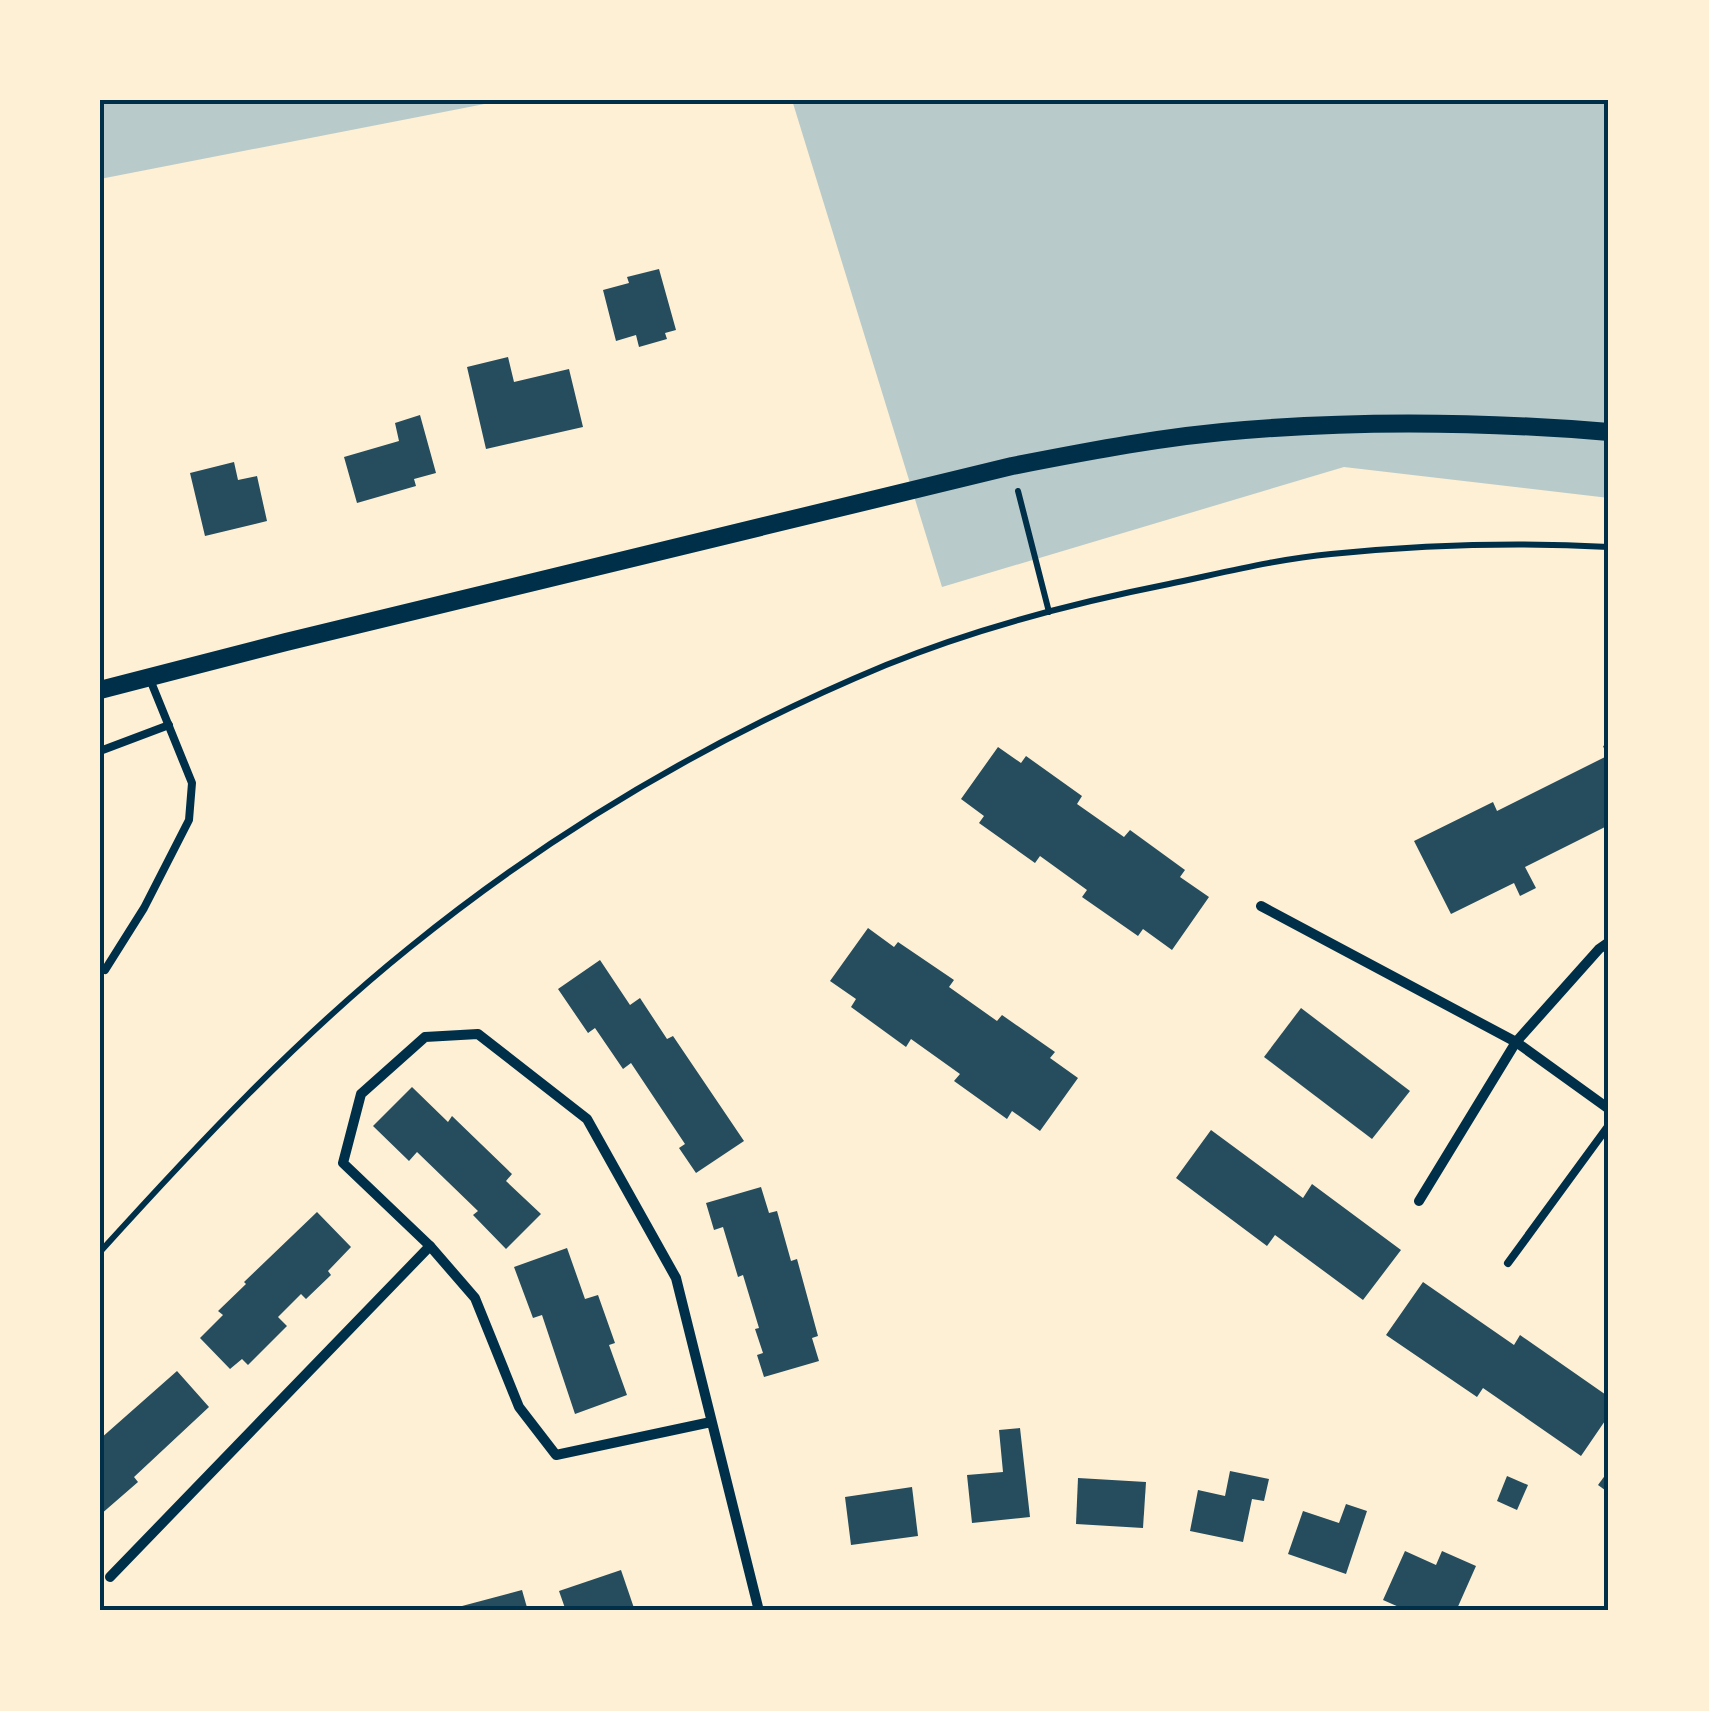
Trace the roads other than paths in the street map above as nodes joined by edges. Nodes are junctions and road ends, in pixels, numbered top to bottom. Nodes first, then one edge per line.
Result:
1 (1609, 432) edge
2 (149, 677) junction
3 (100, 690) edge
4 (169, 725) junction
5 (100, 751) edge
6 (1261, 906) dead end
7 (1609, 942) edge
8 (105, 970) dead end
9 (1516, 1042) junction
10 (1609, 1109) edge
11 (1609, 1124) edge
12 (1419, 1201) dead end
13 (430, 1246) junction
14 (1508, 1263) dead end
15 (711, 1422) junction
16 (110, 1577) dead end
17 (758, 1611) edge

1 - 2 street
2 - 3 street
2 - 4 lane
4 - 5 lane
4 - 8 lane
6 - 9 street
7 - 9 street
9 - 10 street
9 - 12 street
11 - 14 lane
13 - 15 street
13 - 15 street
13 - 16 street
15 - 17 street

